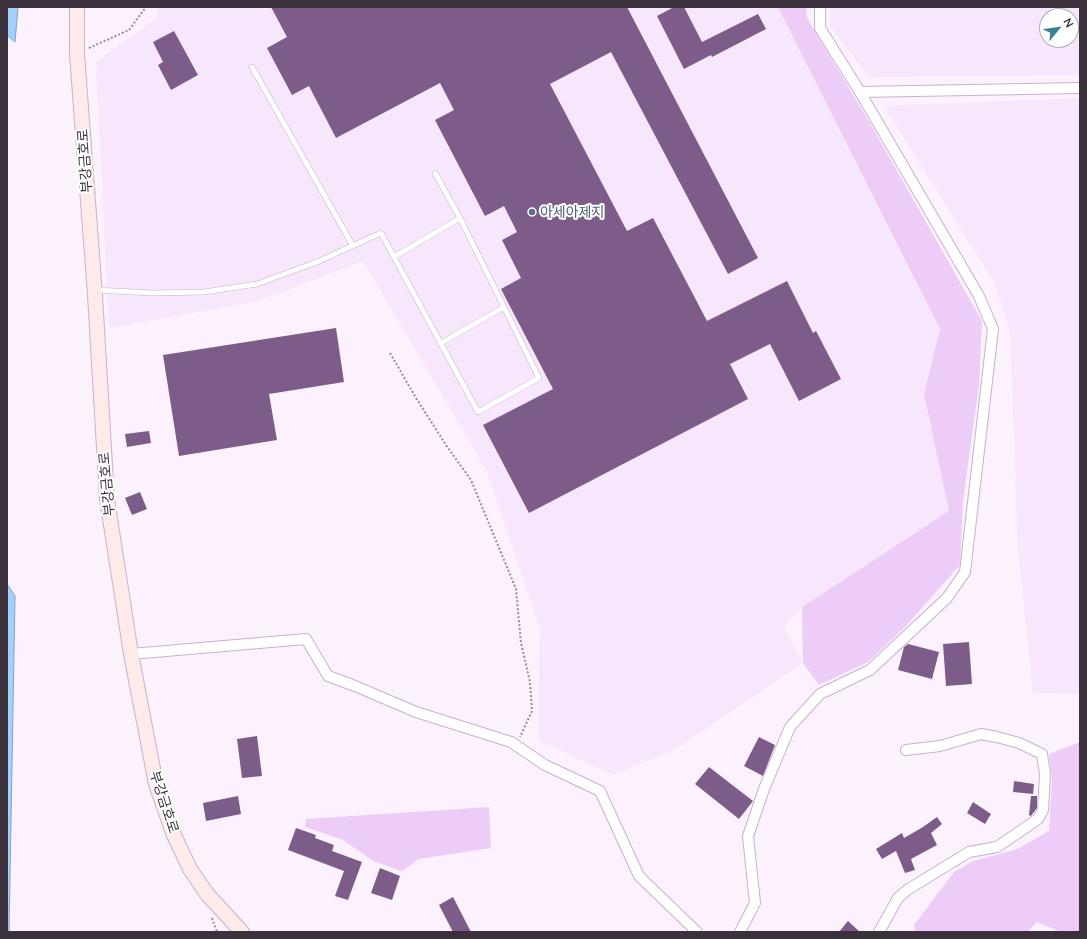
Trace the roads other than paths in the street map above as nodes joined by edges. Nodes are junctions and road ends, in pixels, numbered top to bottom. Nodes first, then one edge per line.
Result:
1 (77, 7) edge
2 (820, 7) edge
3 (252, 67) dead end
4 (1080, 88) edge
5 (860, 92) junction
6 (435, 173) dead end
7 (460, 218) junction
8 (353, 246) junction
9 (394, 257) junction
10 (94, 290) junction
11 (504, 307) junction
12 (441, 343) junction
13 (131, 654) junction
14 (906, 750) dead end
15 (242, 932) edge
16 (697, 932) edge
17 (740, 932) edge
18 (879, 932) edge

1 - 10 street, 부강금호로
2 - 5 street
3 - 8 lane
4 - 5 street
5 - 17 street
6 - 7 lane
7 - 9 lane
7 - 11 lane
8 - 9 lane
8 - 10 lane
9 - 12 lane
10 - 13 street, 부강금호로
11 - 12 lane
11 - 12 lane
13 - 15 street, 부강금호로
13 - 16 street
14 - 18 street

